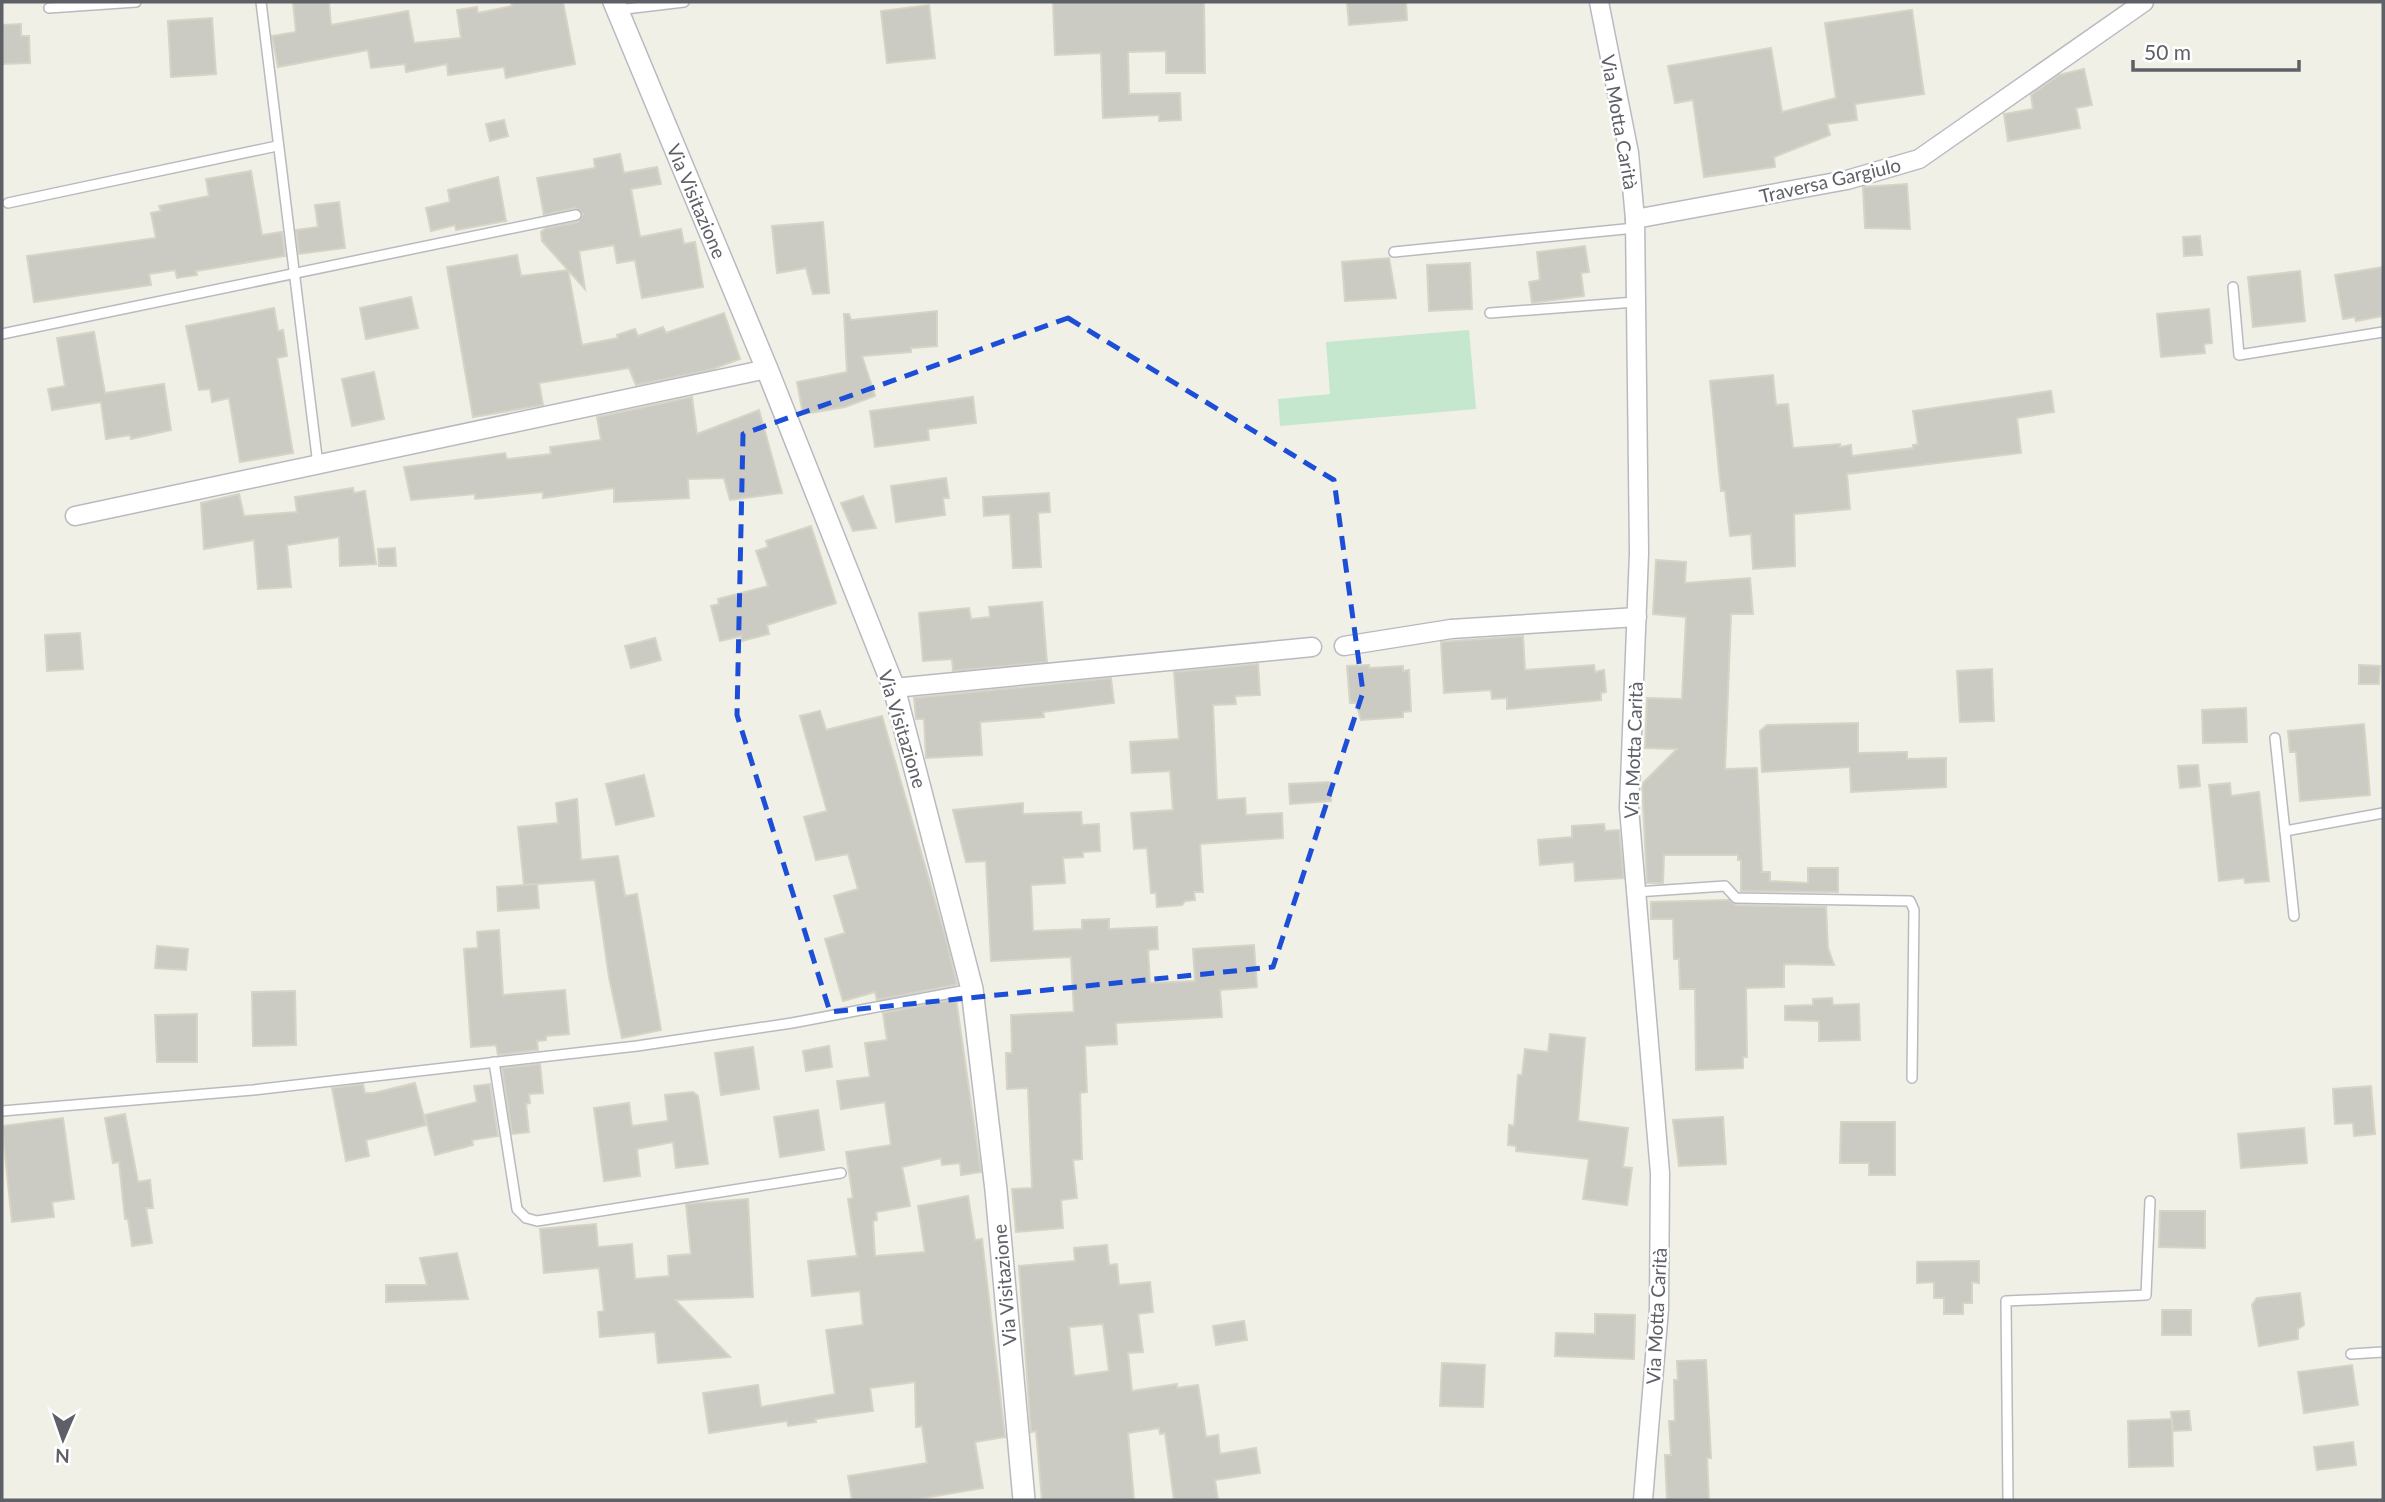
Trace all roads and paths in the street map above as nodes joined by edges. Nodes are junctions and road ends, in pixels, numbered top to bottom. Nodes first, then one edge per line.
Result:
1 (136, 2) edge
2 (261, 2) edge
3 (684, 2) edge
4 (1599, 2) edge
5 (2144, 2) edge
6 (615, 6) edge
7 (49, 8) dead end
8 (278, 146) junction
9 (8, 203) dead end
10 (576, 215) dead end
11 (1635, 223) junction
12 (1394, 252) dead end
13 (294, 273) junction
14 (2233, 287) dead end
15 (1635, 302) junction
16 (1490, 313) dead end
17 (2383, 332) edge
18 (2, 334) edge
19 (767, 369) junction
20 (318, 465) junction
21 (75, 516) dead end
22 (1637, 617) junction
23 (1344, 646) dead end
24 (1312, 647) dead end
25 (894, 688) junction
26 (2275, 738) dead end
27 (2383, 813) edge
28 (2285, 831) junction
29 (1636, 892) junction
30 (2294, 916) dead end
31 (972, 989) junction
32 (494, 1062) junction
33 (1912, 1078) dead end
34 (2, 1111) edge
35 (841, 1173) dead end
36 (2150, 1201) dead end
37 (2383, 1352) edge
38 (2351, 1354) dead end
39 (1024, 1500) edge
40 (1643, 1500) edge
41 (2008, 1500) edge

1 - 7 lane
2 - 8 lane
3 - 6 lane
4 - 11 street, Via Motta Carità
5 - 11 street, Traversa Gargiulo
6 - 19 street, Via Visitazione
8 - 9 lane
8 - 13 lane
10 - 13 lane
11 - 12 lane
11 - 15 street, Via Motta Carità
13 - 18 lane
13 - 20 lane
14 - 17 lane
15 - 16 lane
15 - 22 street, Via Motta Carità
19 - 20 street
19 - 25 street, Via Visitazione
20 - 21 street
22 - 23 street
22 - 29 street, Via Motta Carità
24 - 25 street
25 - 31 street, Via Visitazione
26 - 28 lane
27 - 28 lane
28 - 30 lane
29 - 33 lane
29 - 40 street, Via Motta Carità
31 - 32 lane
31 - 39 street, Via Visitazione
32 - 34 lane
32 - 35 lane
36 - 41 lane
37 - 38 lane

